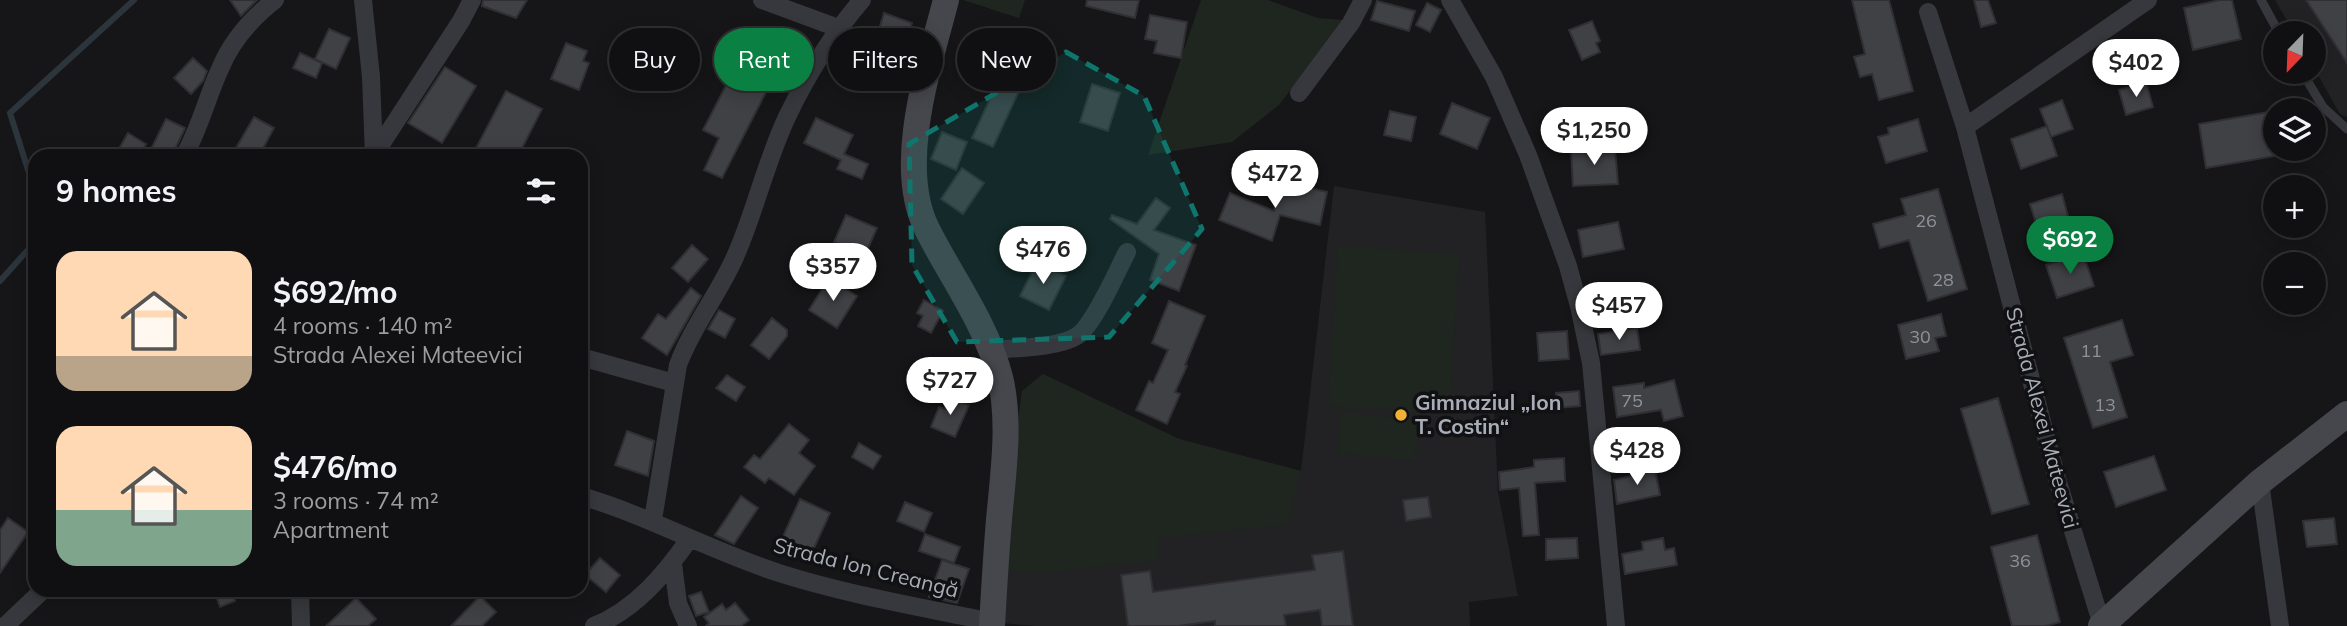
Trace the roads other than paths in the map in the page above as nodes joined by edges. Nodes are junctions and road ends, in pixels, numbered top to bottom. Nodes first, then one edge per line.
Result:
1 (275, 0) edge
2 (363, 0) edge
3 (472, 0) edge
4 (762, 0) edge
5 (862, 0) edge
6 (946, 0) edge
7 (1363, 0) edge
8 (1450, 0) edge
9 (2148, 0) edge
10 (2261, 0) edge
11 (1928, 12) dead end
12 (2272, 21) edge
13 (838, 28) joint
14 (828, 46) edge
15 (2309, 84) edge
16 (1299, 93) dead end
17 (1965, 127) junction
18 (2347, 128) edge
19 (188, 149) edge
20 (374, 149) edge
21 (378, 149) edge
22 (1127, 252) dead end
23 (991, 350) junction
24 (588, 359) edge
25 (674, 383) junction
26 (2347, 414) edge
27 (2260, 482) junction
28 (588, 498) edge
29 (653, 520) junction
30 (690, 538) junction
31 (673, 564) junction
32 (36, 597) edge
33 (300, 597) edge
34 (992, 624) edge
35 (5, 626) edge
36 (300, 626) edge
37 (594, 626) edge
38 (688, 626) edge
39 (1616, 626) edge
40 (2102, 626) edge
41 (2280, 626) edge

1 - 19 street
2 - 20 street
3 - 21 street
4 - 13 street
5 - 13 street
6 - 23 street
7 - 16 street
8 - 39 street
9 - 17 street
10 - 12 lane
11 - 17 street, Strada Alexei Mateevici
14 - 25 street
15 - 18 lane
17 - 40 street, Strada Alexei Mateevici
22 - 23 street
23 - 34 street
24 - 25 street
25 - 29 street
26 - 27 street
27 - 40 street
27 - 41 street
28 - 29 street, Strada Ion Creangă
29 - 30 street, Strada Ion Creangă
30 - 31 street
30 - 34 street, Strada Ion Creangă
31 - 37 street
31 - 38 street
32 - 35 street
33 - 36 street

